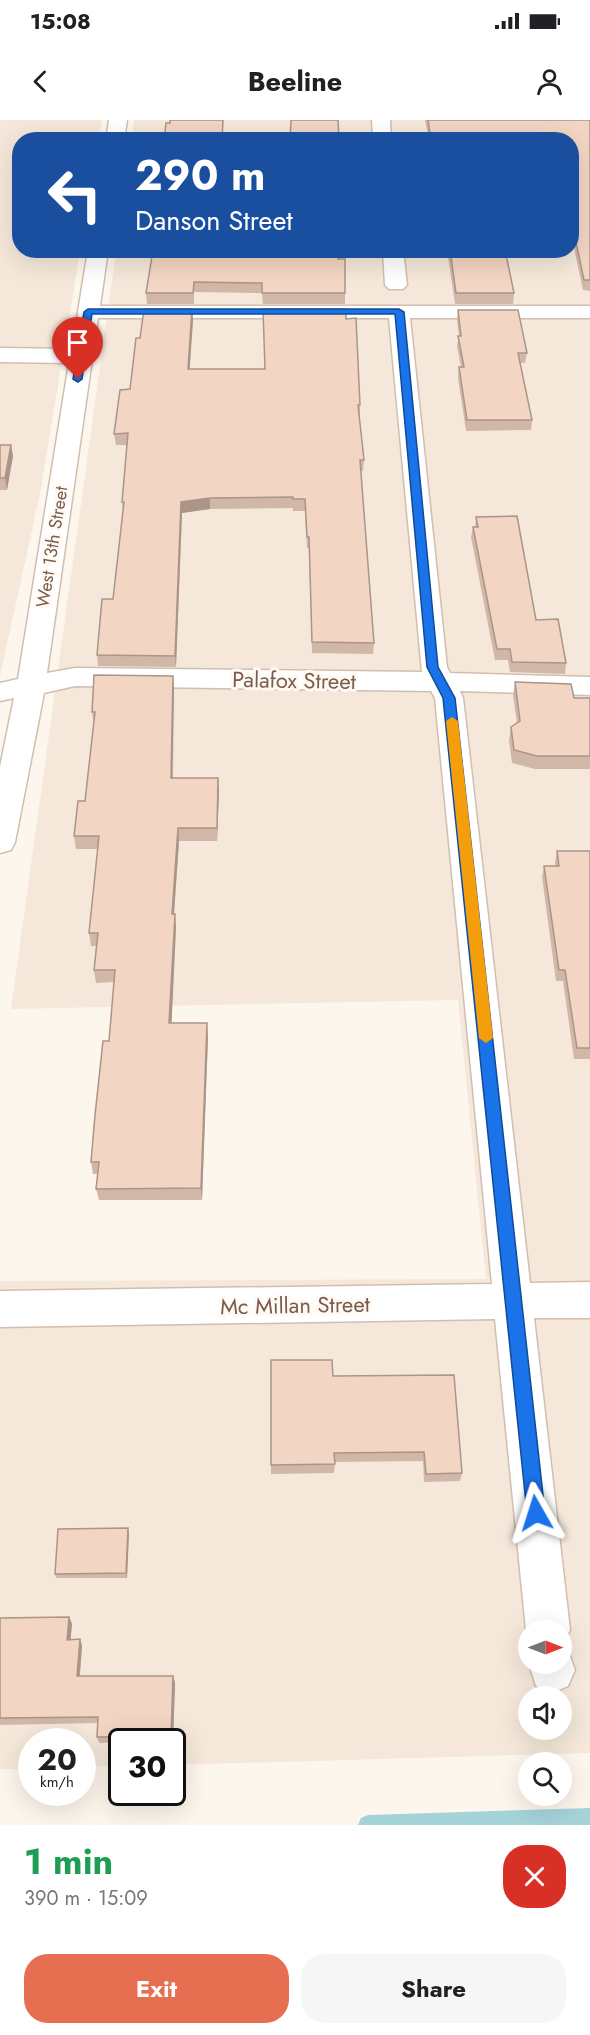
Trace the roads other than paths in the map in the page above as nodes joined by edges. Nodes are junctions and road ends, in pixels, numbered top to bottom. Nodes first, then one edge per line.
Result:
1 (97, 258) edge
2 (394, 258) edge
3 (398, 298) junction
4 (88, 312) junction
5 (590, 312) edge
6 (0, 355) edge
7 (81, 356) junction
8 (442, 682) junction
9 (31, 685) junction
10 (590, 686) edge
11 (0, 692) edge
12 (0, 842) edge
13 (590, 1300) edge
14 (515, 1301) junction
15 (0, 1309) edge
16 (547, 1620) edge

1 - 4 street, West 13th Street
2 - 3 street
3 - 4 street
3 - 5 street
3 - 8 street
4 - 7 street, West 13th Street
6 - 7 street
7 - 9 street, West 13th Street
8 - 9 street, Palafox Street
8 - 10 street, Palafox Street
8 - 14 street
9 - 11 street, Palafox Street
9 - 12 street, West 13th Street
13 - 14 street, Mc Millan Street
14 - 15 street, Mc Millan Street
14 - 16 street

